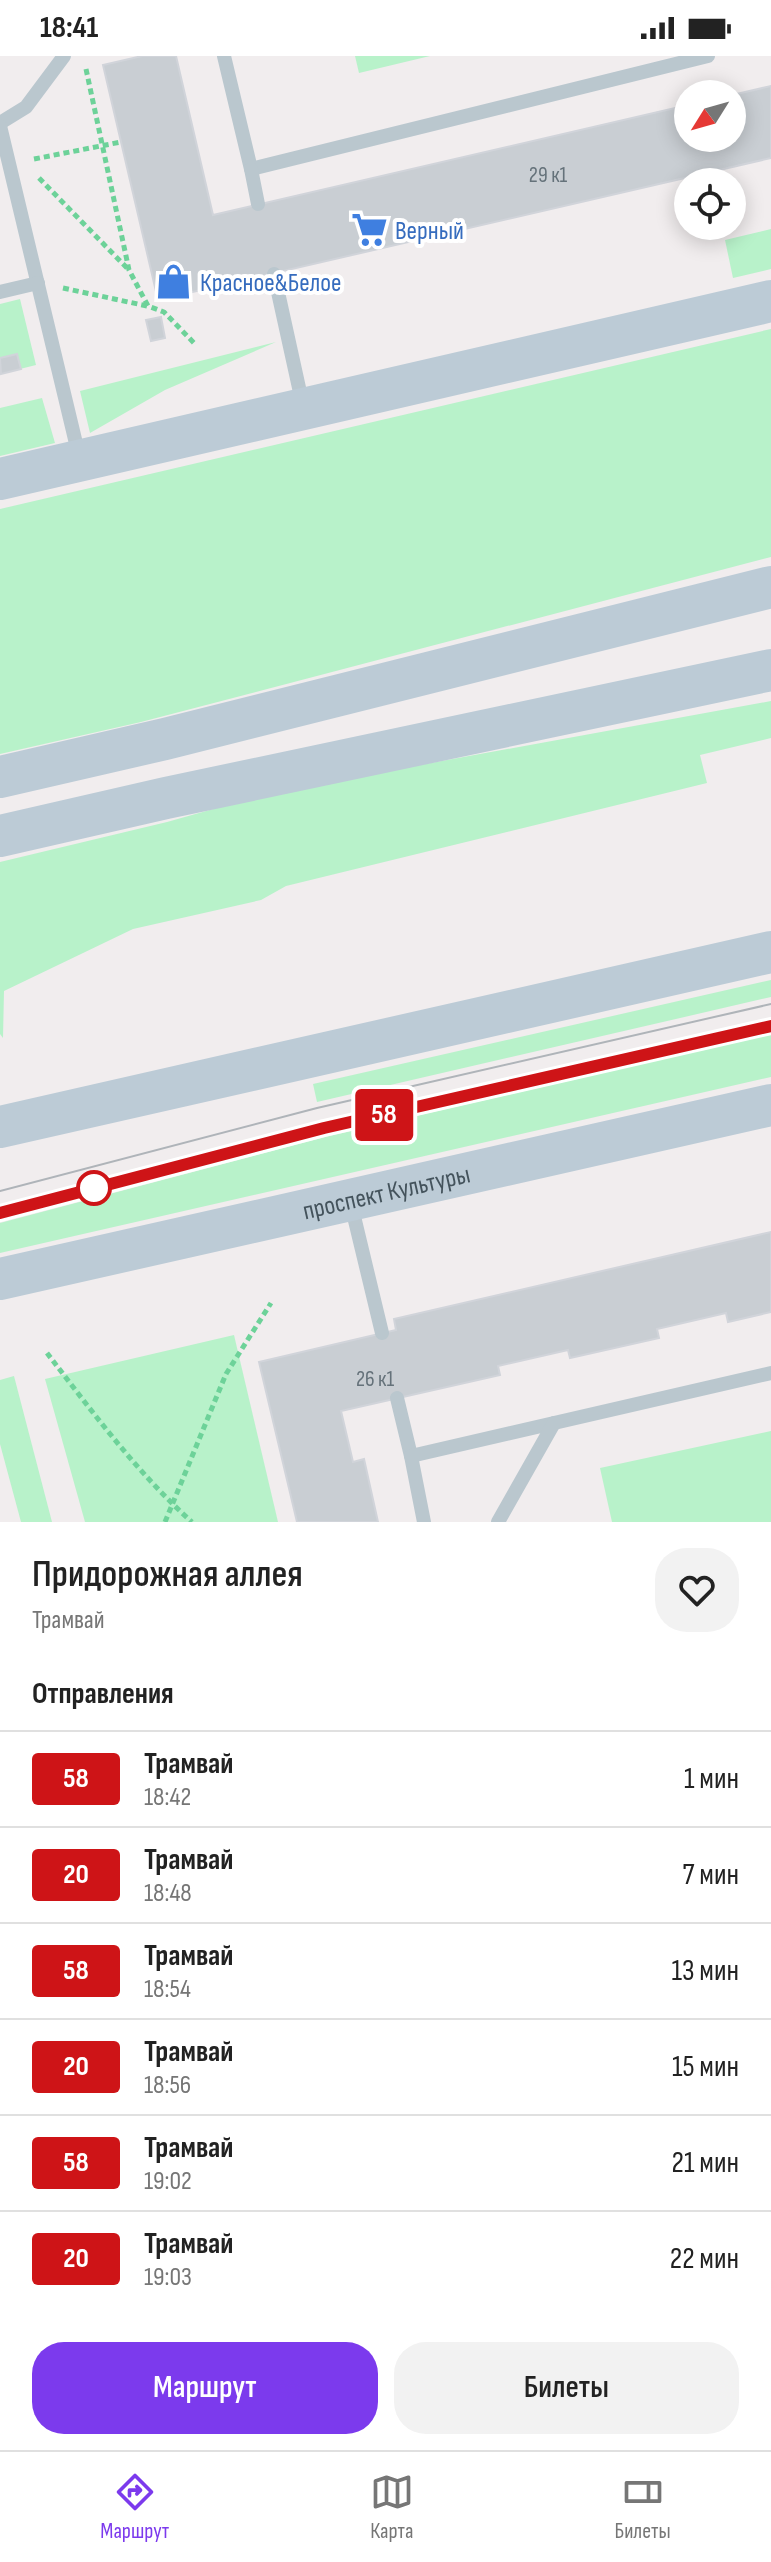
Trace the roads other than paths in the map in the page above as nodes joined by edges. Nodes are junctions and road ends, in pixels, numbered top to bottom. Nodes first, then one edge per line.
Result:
1 (64, 56) edge
2 (224, 56) edge
3 (708, 56) edge
4 (0, 125) edge
5 (251, 169) junction
6 (258, 204) dead end
7 (274, 274) dead end
8 (38, 283) junction
9 (0, 292) edge
10 (771, 301) edge
11 (303, 409) junction
12 (80, 460) junction
13 (0, 479) edge
14 (771, 587) edge
15 (771, 670) edge
16 (0, 777) edge
17 (0, 836) edge
18 (771, 952) edge
19 (771, 1105) edge
20 (0, 1127) edge
21 (351, 1200) junction
22 (0, 1279) edge
23 (382, 1333) dead end
24 (771, 1373) edge
25 (397, 1398) dead end
26 (554, 1423) junction
27 (411, 1456) junction
28 (424, 1522) edge
29 (498, 1522) edge

1 - 4 lane
2 - 5 lane
3 - 5 lane
4 - 8 lane
5 - 6 lane
7 - 11 lane
8 - 9 lane
8 - 12 lane
10 - 11 main road
11 - 12 main road
12 - 13 main road
14 - 16 main road
15 - 17 main road
18 - 20 main road
19 - 21 main road, проспект Культуры
21 - 22 main road, проспект Культуры
21 - 23 lane
24 - 26 lane
25 - 27 lane
26 - 27 lane
26 - 29 lane
27 - 28 lane

